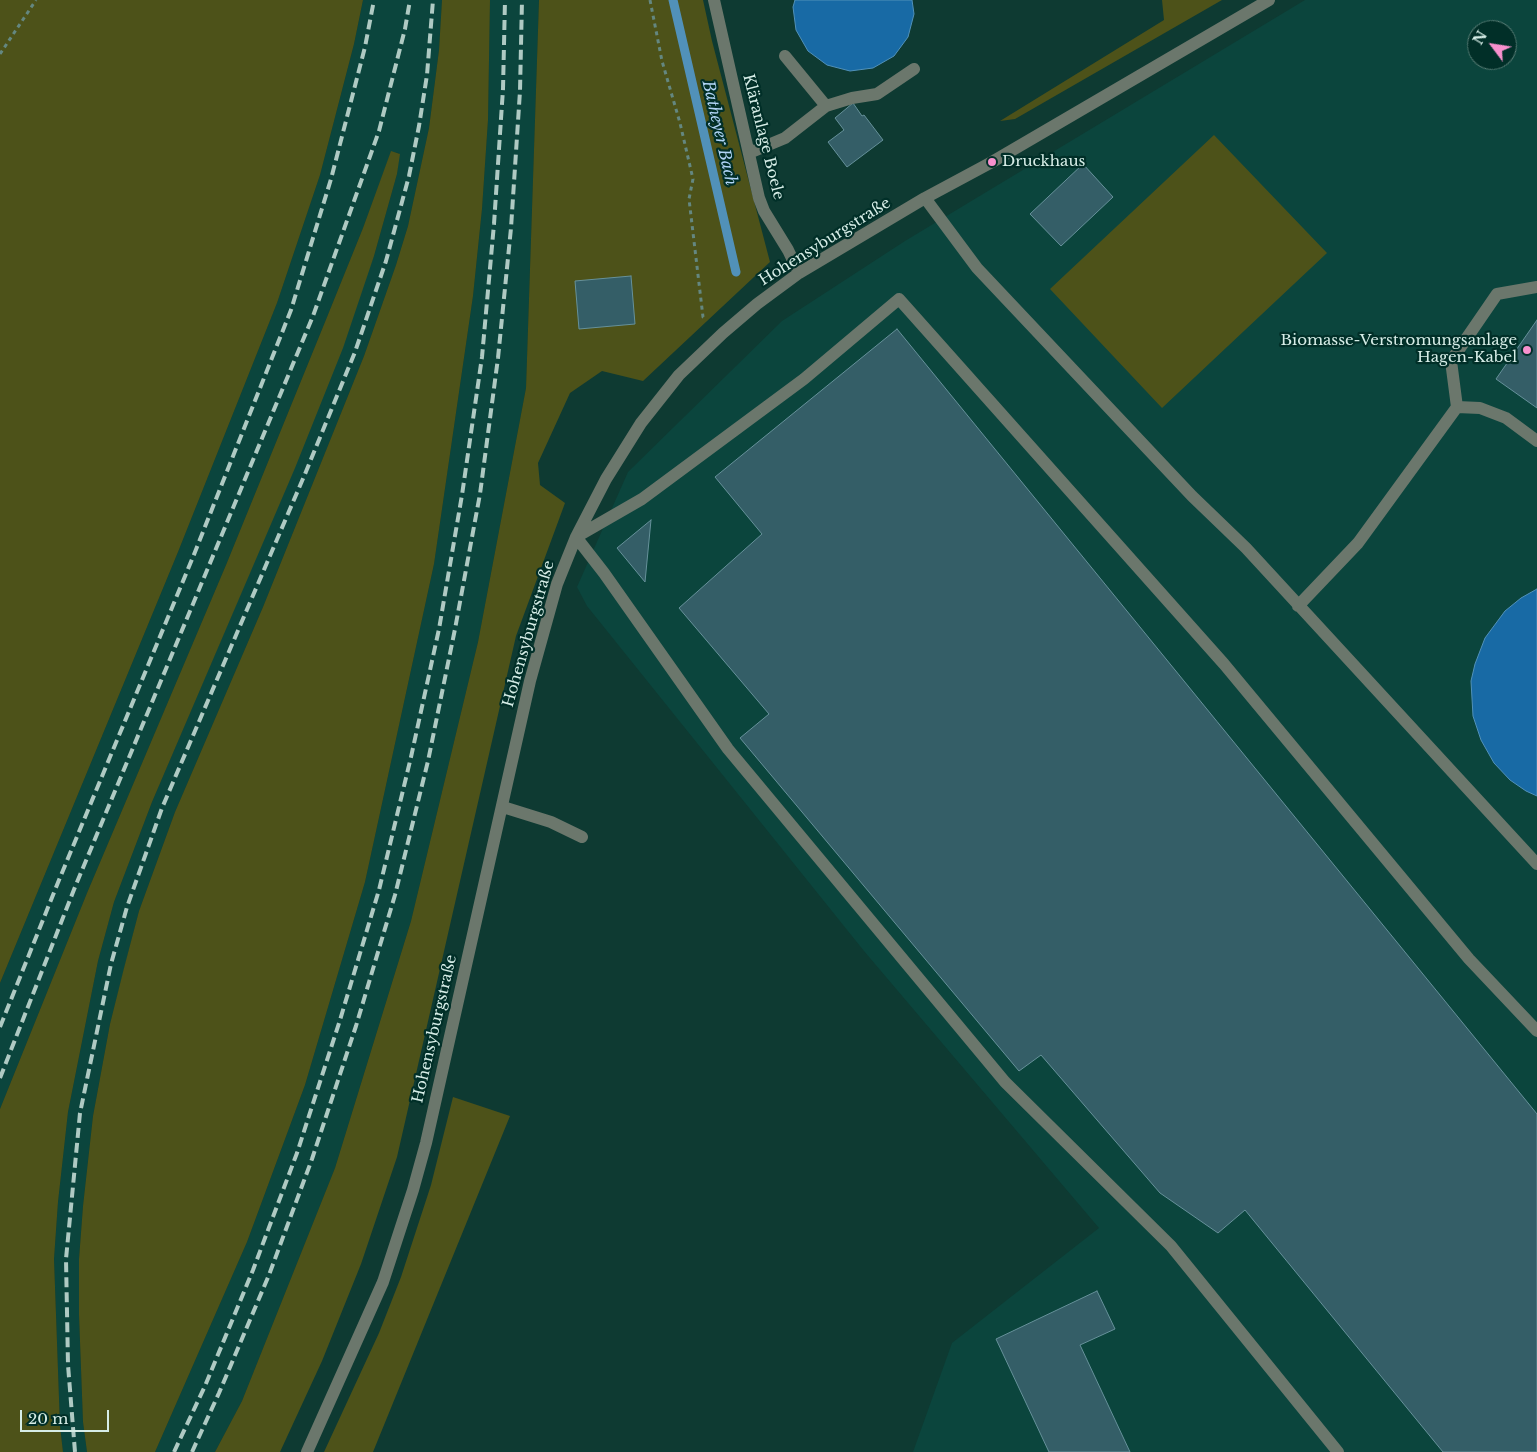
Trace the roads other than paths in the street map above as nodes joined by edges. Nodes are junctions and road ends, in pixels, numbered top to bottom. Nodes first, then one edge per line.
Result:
1 (714, 0) edge
2 (1269, 0) edge
3 (785, 56) dead end
4 (914, 69) dead end
5 (826, 106) junction
6 (748, 153) junction
7 (925, 198) junction
8 (799, 274) junction
9 (1537, 287) edge
10 (1457, 407) junction
11 (1537, 441) edge
12 (576, 537) junction
13 (1298, 606) junction
14 (502, 807) junction
15 (582, 837) dead end
16 (1537, 864) edge
17 (1537, 1031) edge
18 (307, 1452) edge
19 (1338, 1452) edge

1 - 6 street, Kläranlage Boele
2 - 7 street, Hohensyburgstraße
3 - 5 street
4 - 5 street
5 - 6 street
6 - 8 street, Kläranlage Boele
7 - 8 street, Hohensyburgstraße
7 - 13 street
8 - 12 street, Hohensyburgstraße
9 - 10 street
10 - 11 street
10 - 13 street
12 - 14 street, Hohensyburgstraße
12 - 17 street
12 - 19 street
13 - 16 street
14 - 15 street
14 - 18 street, Hohensyburgstraße

